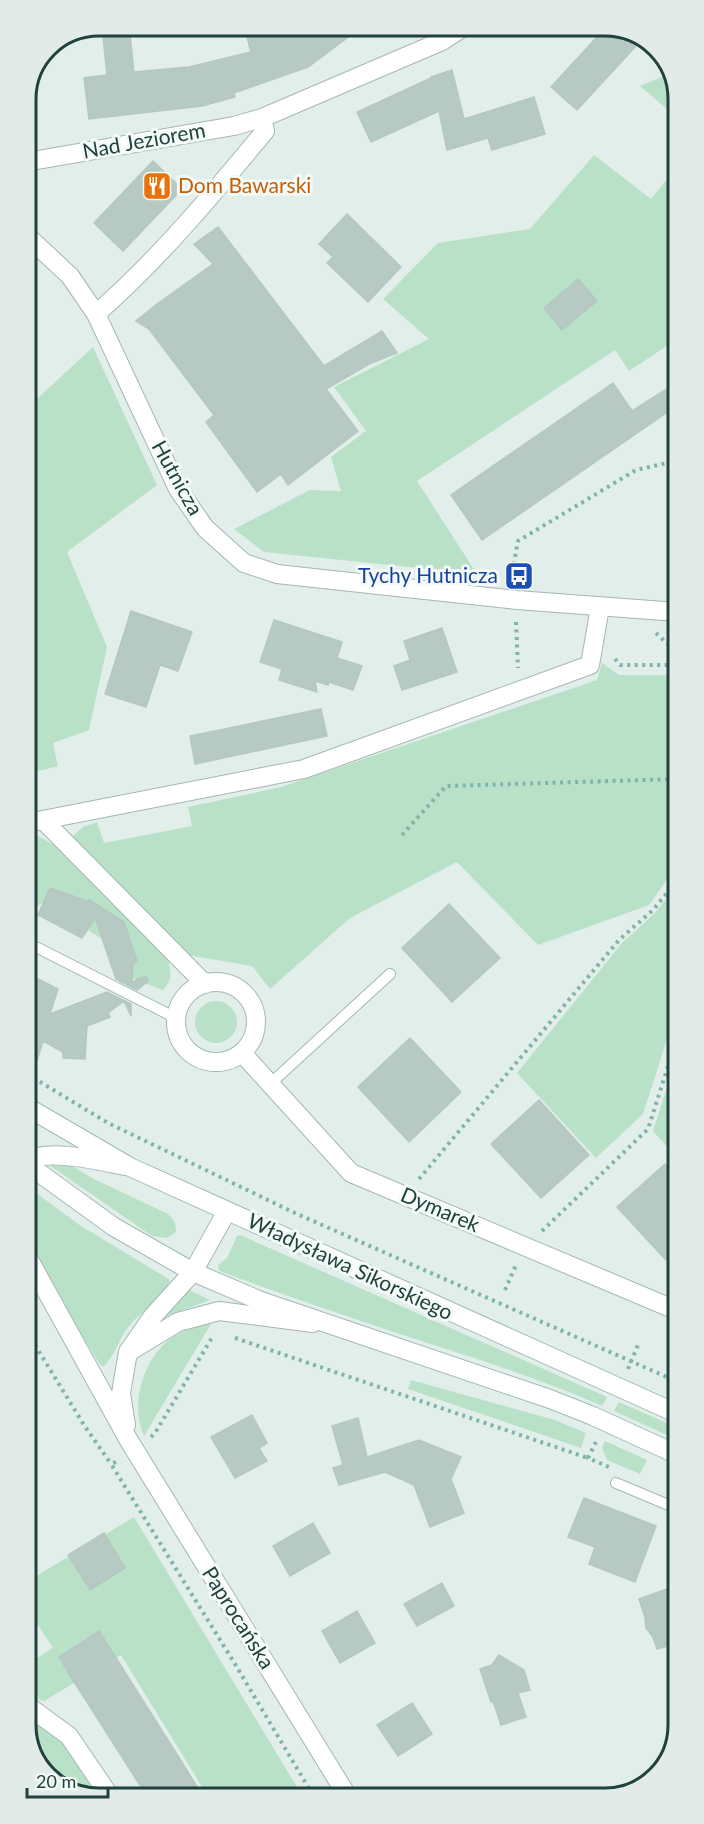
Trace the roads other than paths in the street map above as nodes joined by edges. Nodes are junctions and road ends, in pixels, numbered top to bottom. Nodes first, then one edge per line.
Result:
1 (450, 36) edge
2 (262, 118) junction
3 (36, 160) edge
4 (36, 244) edge
5 (96, 314) junction
6 (600, 607) junction
7 (668, 611) edge
8 (36, 821) edge
9 (36, 822) edge
10 (36, 947) edge
11 (390, 974) dead end
12 (205, 984) junction
13 (176, 1018) junction
14 (242, 1053) junction
15 (270, 1084) junction
16 (36, 1112) edge
17 (36, 1158) edge
18 (130, 1167) junction
19 (36, 1170) edge
20 (227, 1211) junction
21 (36, 1272) edge
22 (193, 1272) junction
23 (668, 1307) edge
24 (332, 1326) junction
25 (128, 1352) junction
26 (668, 1409) edge
27 (128, 1439) junction
28 (668, 1450) edge
29 (616, 1483) dead end
30 (668, 1505) edge
31 (36, 1712) edge
32 (104, 1788) edge
33 (342, 1788) edge

1 - 2 street, Nad Jeziorem
2 - 3 street, Nad Jeziorem
2 - 5 street
4 - 5 street, Hutnicza
5 - 6 street, Hutnicza
6 - 7 street, Hutnicza
6 - 8 street
9 - 12 street
10 - 13 lane
11 - 15 lane
12 - 13 street
12 - 14 street
13 - 14 street
14 - 15 street, Dymarek
15 - 23 street, Dymarek
16 - 18 street, Władysława Sikorskiego
17 - 18 street
18 - 20 street, Władysława Sikorskiego
19 - 22 street
20 - 22 street, Paprocańska
20 - 26 street, Władysława Sikorskiego
21 - 27 street, Paprocańska
22 - 24 street
22 - 25 street, Paprocańska
24 - 25 street
24 - 28 street
25 - 27 street, Paprocańska
27 - 33 street, Paprocańska
29 - 30 lane
31 - 32 street

